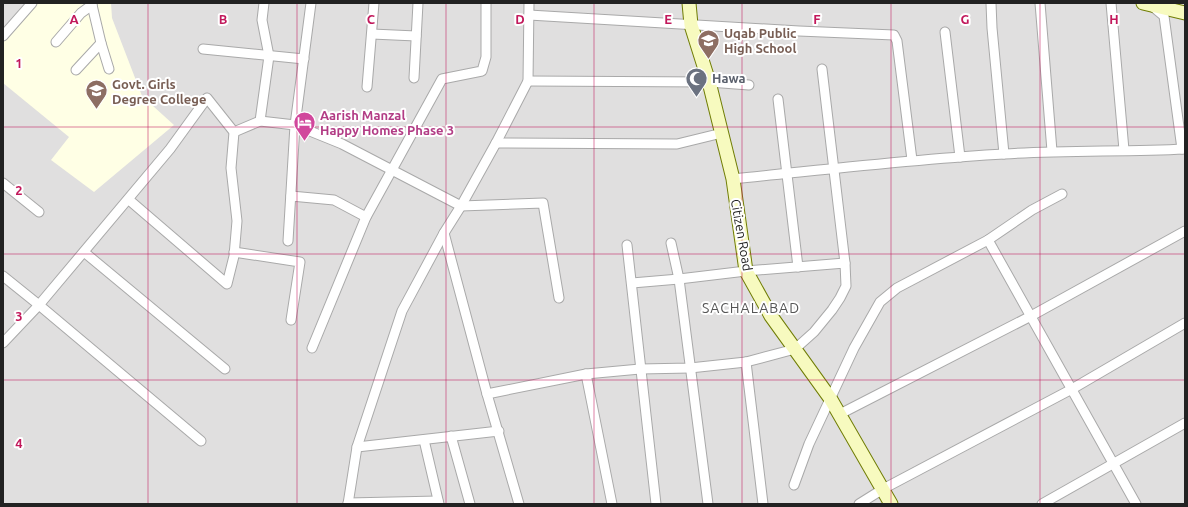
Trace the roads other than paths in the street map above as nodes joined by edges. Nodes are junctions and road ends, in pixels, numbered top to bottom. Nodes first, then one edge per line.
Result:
1 (32, 3) edge
2 (264, 3) edge
3 (311, 3) edge
4 (374, 3) edge
5 (418, 3) edge
6 (486, 3) edge
7 (529, 3) edge
8 (689, 3) edge
9 (991, 3) edge
10 (1040, 3) edge
11 (1112, 3) edge
12 (92, 4) edge
13 (1149, 4) edge
14 (1185, 13) edge
15 (529, 15) junction
16 (691, 25) junction
17 (945, 32) dead end
18 (372, 34) junction
19 (3, 35) edge
20 (416, 36) junction
21 (56, 42) dead end
22 (101, 43) junction
23 (203, 49) dead end
24 (269, 56) junction
25 (304, 59) junction
26 (109, 69) dead end
27 (822, 69) dead end
28 (76, 70) dead end
29 (414, 78) dead end
30 (528, 81) junction
31 (709, 82) junction
32 (749, 85) dead end
33 (367, 87) dead end
34 (778, 99) dead end
35 (260, 121) junction
36 (295, 125) junction
37 (234, 132) junction
38 (722, 133) junction
39 (496, 142) junction
40 (1184, 149) edge
41 (1124, 150) junction
42 (1052, 152) junction
43 (1004, 154) junction
44 (960, 157) junction
45 (912, 160) junction
46 (834, 168) junction
47 (392, 171) junction
48 (786, 174) junction
49 (733, 179) junction
50 (3, 183) edge
51 (1062, 194) dead end
52 (291, 196) junction
53 (128, 199) junction
54 (461, 206) junction
55 (39, 212) dead end
56 (366, 217) junction
57 (1185, 231) edge
58 (444, 233) junction
59 (988, 240) junction
60 (288, 241) dead end
61 (671, 243) dead end
62 (627, 245) dead end
63 (84, 252) junction
64 (234, 252) junction
65 (846, 263) junction
66 (798, 267) junction
67 (746, 271) junction
68 (3, 276) edge
69 (679, 279) junction
70 (632, 283) junction
71 (559, 298) dead end
72 (39, 305) junction
73 (1031, 316) junction
74 (291, 320) dead end
75 (1185, 323) edge
76 (3, 343) edge
77 (312, 348) dead end
78 (795, 349) junction
79 (746, 362) junction
80 (690, 368) junction
81 (225, 369) dead end
82 (640, 369) junction
83 (586, 374) junction
84 (1072, 388) junction
85 (487, 394) junction
86 (830, 398) junction
87 (840, 414) junction
88 (1185, 423) edge
89 (498, 431) junction
90 (451, 436) junction
91 (424, 440) junction
92 (201, 441) dead end
93 (357, 447) junction
94 (1114, 464) junction
95 (794, 485) dead end
96 (883, 489) junction
97 (408, 503) edge
98 (439, 503) edge
99 (348, 504) edge
100 (470, 504) edge
101 (519, 504) edge
102 (612, 504) edge
103 (656, 504) edge
104 (708, 504) edge
105 (763, 504) edge
106 (859, 504) edge
107 (891, 504) edge
108 (1042, 504) edge
109 (1136, 504) edge

1 - 19 street
2 - 24 street
3 - 25 street
4 - 18 street
5 - 20 street
6 - 47 street
7 - 15 street
8 - 16 street, Citizen Road
9 - 43 street
10 - 42 street
11 - 41 street
12 - 21 street
12 - 22 street
13 - 14 street
13 - 40 street
15 - 16 street
15 - 30 street
16 - 31 street, Citizen Road
16 - 45 street
17 - 44 street
18 - 20 street
18 - 33 street
20 - 29 street
22 - 26 street
22 - 28 street
23 - 24 street
24 - 25 street
24 - 35 street
25 - 36 street
27 - 46 street
30 - 31 street
30 - 39 street
31 - 32 street
31 - 38 street, Citizen Road
34 - 48 street
35 - 36 street
35 - 37 street
36 - 47 street
36 - 52 street
37 - 53 street
37 - 64 street
38 - 39 street
38 - 49 street, Citizen Road
39 - 54 street
40 - 41 street
41 - 42 street
42 - 43 street
43 - 44 street
44 - 45 street
45 - 46 street
46 - 48 street
46 - 65 street
47 - 54 street
47 - 56 street
48 - 49 street
48 - 66 street
49 - 67 street, Citizen Road
50 - 55 street
51 - 59 street
52 - 56 street
52 - 60 street
53 - 63 street
53 - 64 street
54 - 58 street
54 - 71 street
56 - 77 street
57 - 73 street
58 - 85 street
58 - 93 street
59 - 73 street
59 - 86 street
61 - 69 street
62 - 70 street
63 - 72 street
63 - 81 street
64 - 74 street
65 - 66 street
65 - 78 street
66 - 67 street
67 - 69 street
67 - 78 street, Citizen Road
68 - 72 street
69 - 70 street
69 - 80 street
70 - 82 street
72 - 76 street
72 - 92 street
73 - 84 street
73 - 87 street
75 - 84 street
78 - 79 street
78 - 86 street, Citizen Road
79 - 80 street
79 - 105 street
80 - 82 street
80 - 104 street
82 - 83 street
82 - 103 street
83 - 85 street
83 - 102 street
84 - 94 street
84 - 96 street
85 - 89 street
86 - 87 street, Citizen Road
86 - 95 street
87 - 96 street, Citizen Road
88 - 94 street
89 - 90 street
89 - 101 street
90 - 91 street
90 - 100 street
91 - 93 street
91 - 98 street
93 - 99 street
94 - 108 street
94 - 109 street
96 - 106 street
96 - 107 street, Citizen Road
97 - 98 street
97 - 99 street

